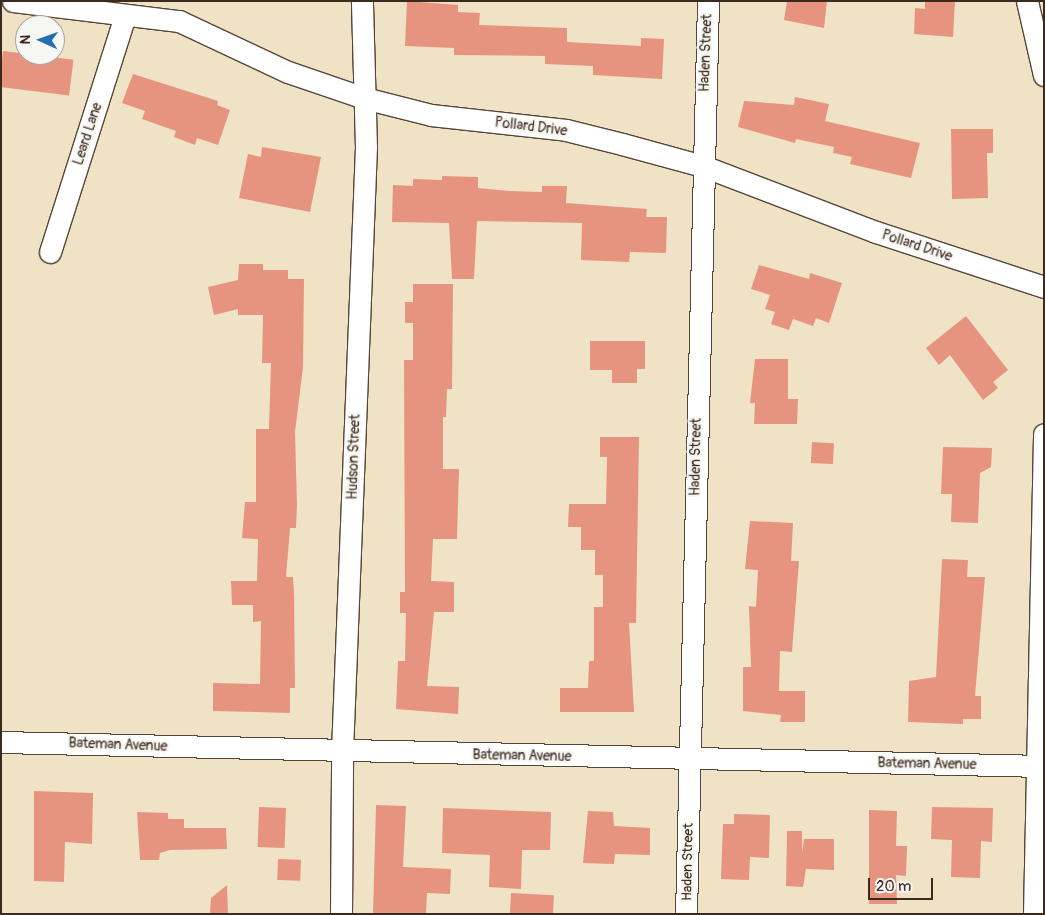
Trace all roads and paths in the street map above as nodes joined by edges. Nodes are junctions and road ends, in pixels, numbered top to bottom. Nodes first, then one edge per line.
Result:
1 (14, 1) edge
2 (362, 1) edge
3 (708, 1) edge
4 (1027, 1) edge
5 (126, 16) junction
6 (1044, 75) edge
7 (364, 98) junction
8 (702, 166) junction
9 (50, 252) dead end
10 (1044, 287) edge
11 (1044, 434) edge
12 (1, 742) edge
13 (342, 752) junction
14 (690, 760) junction
15 (1042, 766) edge
16 (341, 914) edge
17 (686, 914) edge
18 (1034, 914) edge

1 - 5 street, Pollard Drive
2 - 7 street, Hudson Street
3 - 8 street, Haden Street
4 - 6 street
5 - 7 street, Pollard Drive
5 - 9 street, Leard Lane
7 - 8 street, Pollard Drive
7 - 13 street, Hudson Street
8 - 10 street, Pollard Drive
8 - 14 street, Haden Street
11 - 15 street
12 - 13 street, Bateman Avenue
13 - 14 street, Bateman Avenue
13 - 16 street, Hudson Street
14 - 15 street, Bateman Avenue
14 - 17 street, Haden Street
15 - 18 street

